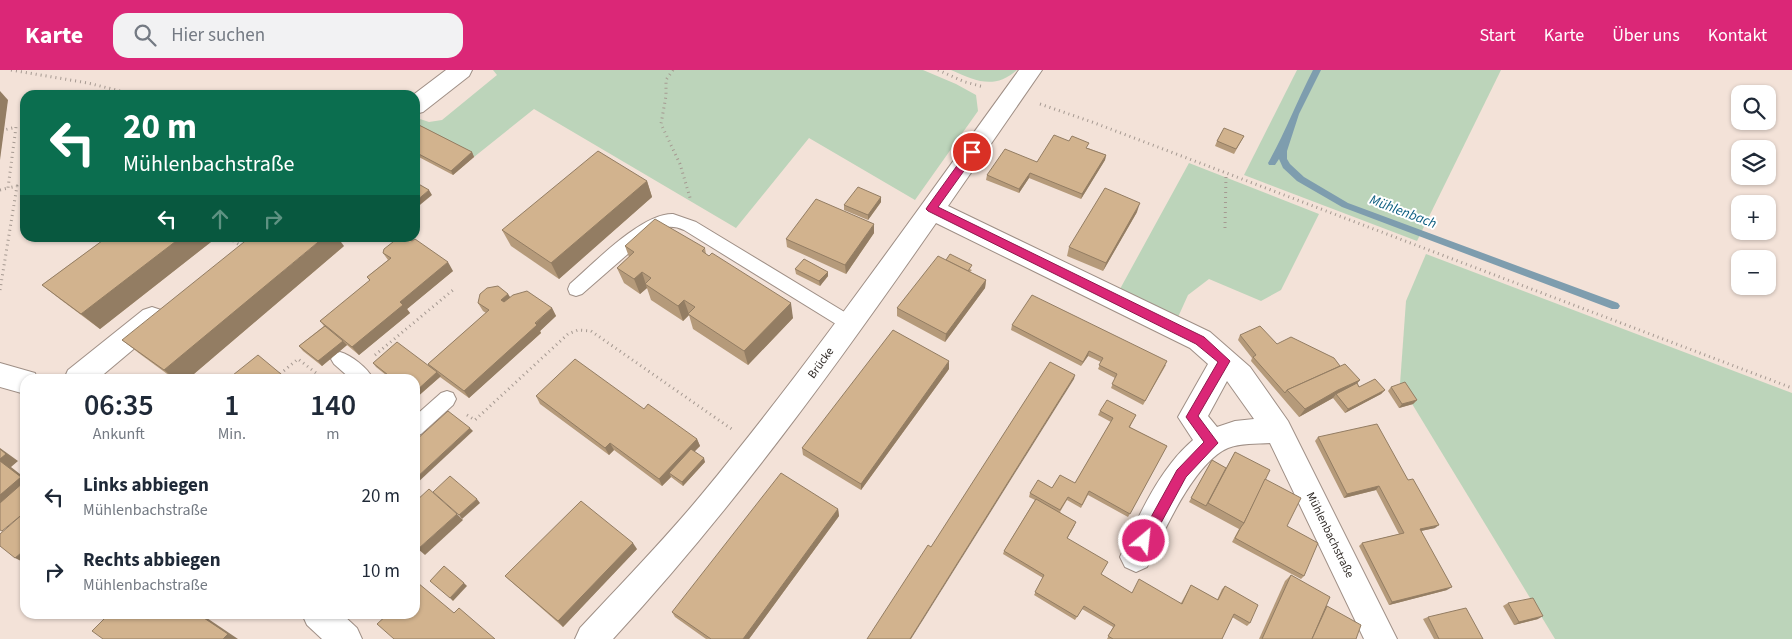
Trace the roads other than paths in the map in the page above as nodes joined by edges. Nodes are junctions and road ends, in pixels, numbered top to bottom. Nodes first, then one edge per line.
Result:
1 (461, 70) edge
2 (1031, 70) edge
3 (420, 102) edge
4 (931, 209) junction
5 (576, 289) dead end
6 (168, 305) edge
7 (850, 324) junction
8 (340, 360) road end
9 (1224, 361) junction
10 (84, 374) edge
11 (359, 374) edge
12 (0, 375) edge
13 (20, 381) edge
14 (447, 399) road end
15 (420, 421) edge
16 (1278, 430) junction
17 (1212, 443) junction
18 (1136, 557) dead end
19 (324, 619) edge
20 (346, 639) edge
21 (591, 639) edge
22 (1381, 639) edge

1 - 3 street
2 - 4 street, Brücke
4 - 7 street, Brücke
4 - 9 street, Mühlenbachstraße
5 - 7 lane
6 - 10 street
7 - 21 street, Brücke
8 - 11 lane
9 - 16 street, Mühlenbachstraße
9 - 17 street
12 - 13 street
14 - 15 lane
16 - 17 street
16 - 22 street, Mühlenbachstraße
17 - 18 street
19 - 20 street

